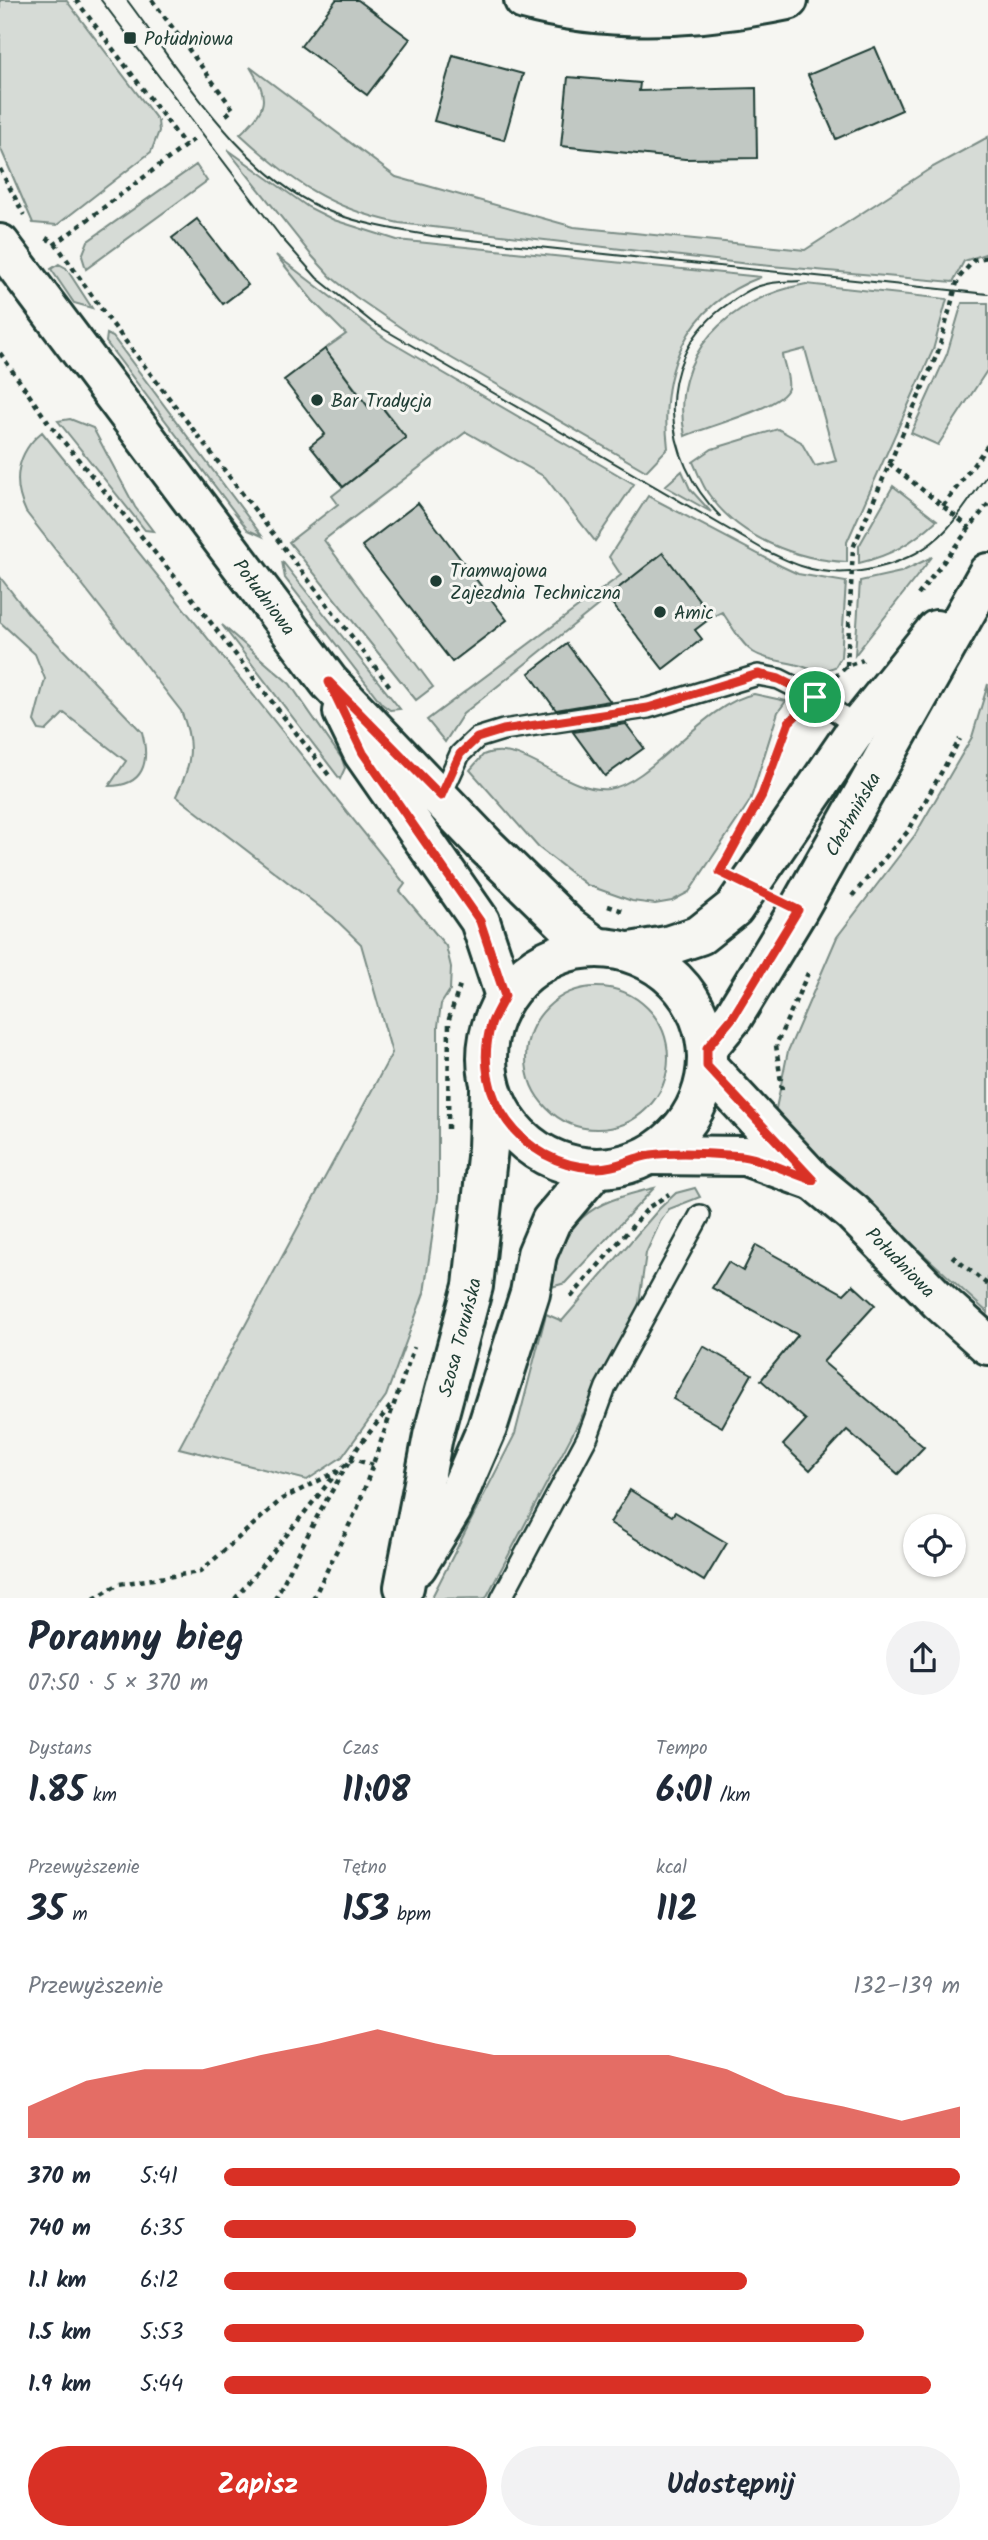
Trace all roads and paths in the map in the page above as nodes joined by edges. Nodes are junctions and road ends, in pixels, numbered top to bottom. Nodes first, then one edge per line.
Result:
1 (76, 0) edge
2 (152, 0) edge
3 (524, 0) edge
4 (788, 0) edge
5 (224, 117) dead end
6 (197, 137) dead end
7 (185, 145) junction
8 (0, 169) edge
9 (13, 231) edge
10 (44, 237) dead end
11 (56, 244) junction
12 (48, 250) dead end
13 (988, 257) edge
14 (0, 353) edge
15 (988, 445) edge
16 (889, 463) junction
17 (988, 504) edge
18 (943, 506) junction
19 (970, 528) junction
20 (988, 566) edge
21 (988, 573) edge
22 (915, 600) dead end
23 (869, 655) dead end
24 (847, 666) junction
25 (329, 682) junction
26 (394, 692) dead end
27 (815, 697) junction
28 (858, 727) junction
29 (960, 739) dead end
30 (334, 782) dead end
31 (441, 796) junction
32 (756, 806) dead end
33 (846, 904) dead end
34 (606, 905) dead end
35 (629, 912) dead end
36 (613, 950) junction
37 (813, 961) dead end
38 (460, 973) dead end
39 (505, 996) junction
40 (707, 1057) junction
41 (490, 1085) junction
42 (784, 1101) dead end
43 (447, 1131) dead end
44 (650, 1155) junction
45 (596, 1168) junction
46 (813, 1180) junction
47 (649, 1207) dead end
48 (700, 1215) dead end
49 (571, 1297) dead end
50 (988, 1345) edge
51 (415, 1346) dead end
52 (398, 1397) junction
53 (349, 1462) junction
54 (373, 1465) junction
55 (338, 1471) junction
56 (401, 1593) edge
57 (94, 1598) edge
58 (235, 1598) edge
59 (275, 1598) edge
60 (313, 1598) edge
61 (501, 1598) edge

1 - 7 path
2 - 5 path
3 - 4 main road
6 - 7 path
7 - 11 path
8 - 9 path
9 - 25 main road, Południowa
10 - 11 path
11 - 12 path
11 - 26 path
13 - 16 path
14 - 30 path
15 - 18 path
16 - 18 path
16 - 24 path
17 - 19 path
18 - 19 path
19 - 22 path
20 - 28 main road
21 - 40 main road, Chełmińska
23 - 24 path
24 - 27 path
25 - 31 main road, Południowa
25 - 39 main road, Południowa
27 - 28 lane
27 - 31 lane
27 - 32 path
28 - 36 main road
29 - 33 path
31 - 36 main road, Południowa
34 - 35 path
36 - 39 main road
36 - 40 main road
37 - 42 path
38 - 43 path
39 - 41 main road
40 - 44 main road
40 - 46 main road, Południowa
41 - 45 main road
41 - 56 main road, Szosa Toruńska
44 - 45 main road
44 - 46 main road, Południowa
45 - 56 main road, Szosa Toruńska
46 - 50 main road, Południowa
47 - 49 path
48 - 61 lane
51 - 52 path
52 - 53 path
52 - 54 path
53 - 54 path
53 - 55 path
53 - 59 path
54 - 60 path
55 - 57 path
55 - 58 path

